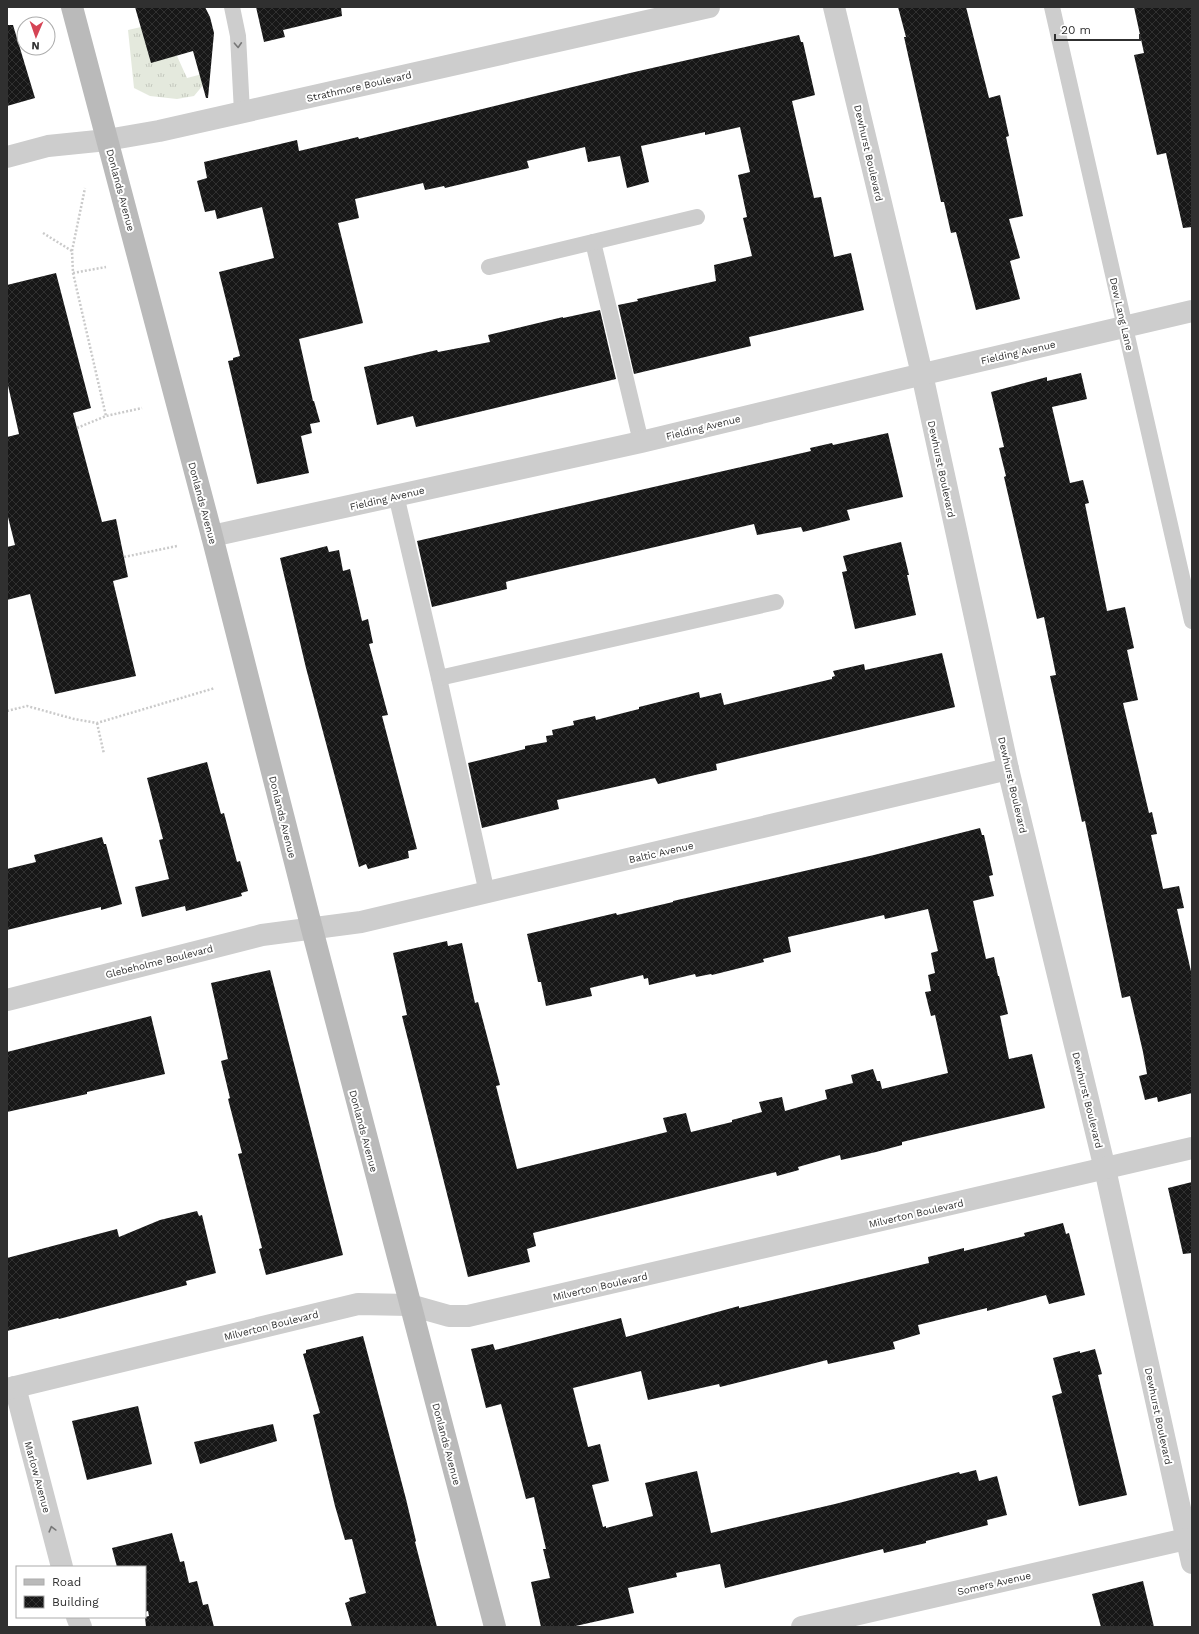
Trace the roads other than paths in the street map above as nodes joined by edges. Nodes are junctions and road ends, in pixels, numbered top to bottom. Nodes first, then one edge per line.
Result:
1 (72, 7) edge
2 (232, 7) edge
3 (709, 7) edge
4 (834, 7) edge
5 (1052, 7) edge
6 (242, 112) junction
7 (108, 140) junction
8 (7, 157) edge
9 (697, 217) dead end
10 (593, 242) junction
11 (489, 267) dead end
12 (1192, 311) edge
13 (1124, 327) junction
14 (922, 374) junction
15 (641, 442) junction
16 (396, 495) junction
17 (212, 536) junction
18 (776, 602) dead end
19 (1192, 621) edge
20 (440, 678) junction
21 (1008, 768) junction
22 (487, 893) junction
23 (312, 929) junction
24 (7, 1000) edge
25 (1192, 1148) edge
26 (1105, 1169) junction
27 (410, 1305) junction
28 (11, 1388) edge
29 (1186, 1539) junction
30 (1192, 1563) edge
31 (62, 1566) edge
32 (495, 1627) edge
33 (802, 1627) edge

1 - 7 street, Donlands Avenue
2 -> 6 lane
3 - 6 street, Strathmore Boulevard
4 - 14 street, Dewhurst Boulevard
5 - 13 lane, Dew Lang Lane
6 - 7 street, Strathmore Boulevard
7 - 8 street, Strathmore Boulevard
7 - 17 street, Donlands Avenue
9 - 10 lane
10 - 11 lane
10 - 15 lane
12 - 13 street, Fielding Avenue
13 - 14 street, Fielding Avenue
13 - 19 lane, Dew Lang Lane
14 - 15 street, Fielding Avenue
14 - 21 street, Dewhurst Boulevard
15 - 16 street, Fielding Avenue
16 - 17 street, Fielding Avenue
16 - 20 lane
17 - 23 street, Donlands Avenue
18 - 20 lane
20 - 22 lane
21 - 22 street, Baltic Avenue
21 - 26 street, Dewhurst Boulevard
22 - 23 street, Baltic Avenue
23 - 24 street, Glebeholme Boulevard
23 - 27 street, Donlands Avenue
25 - 26 street, Milverton Boulevard
26 - 27 street, Milverton Boulevard
26 - 29 street, Dewhurst Boulevard
27 - 28 street, Milverton Boulevard
27 - 32 street, Donlands Avenue
31 -> 28 street, Marlow Avenue
29 - 30 street, Dewhurst Boulevard
29 - 33 street, Somers Avenue

